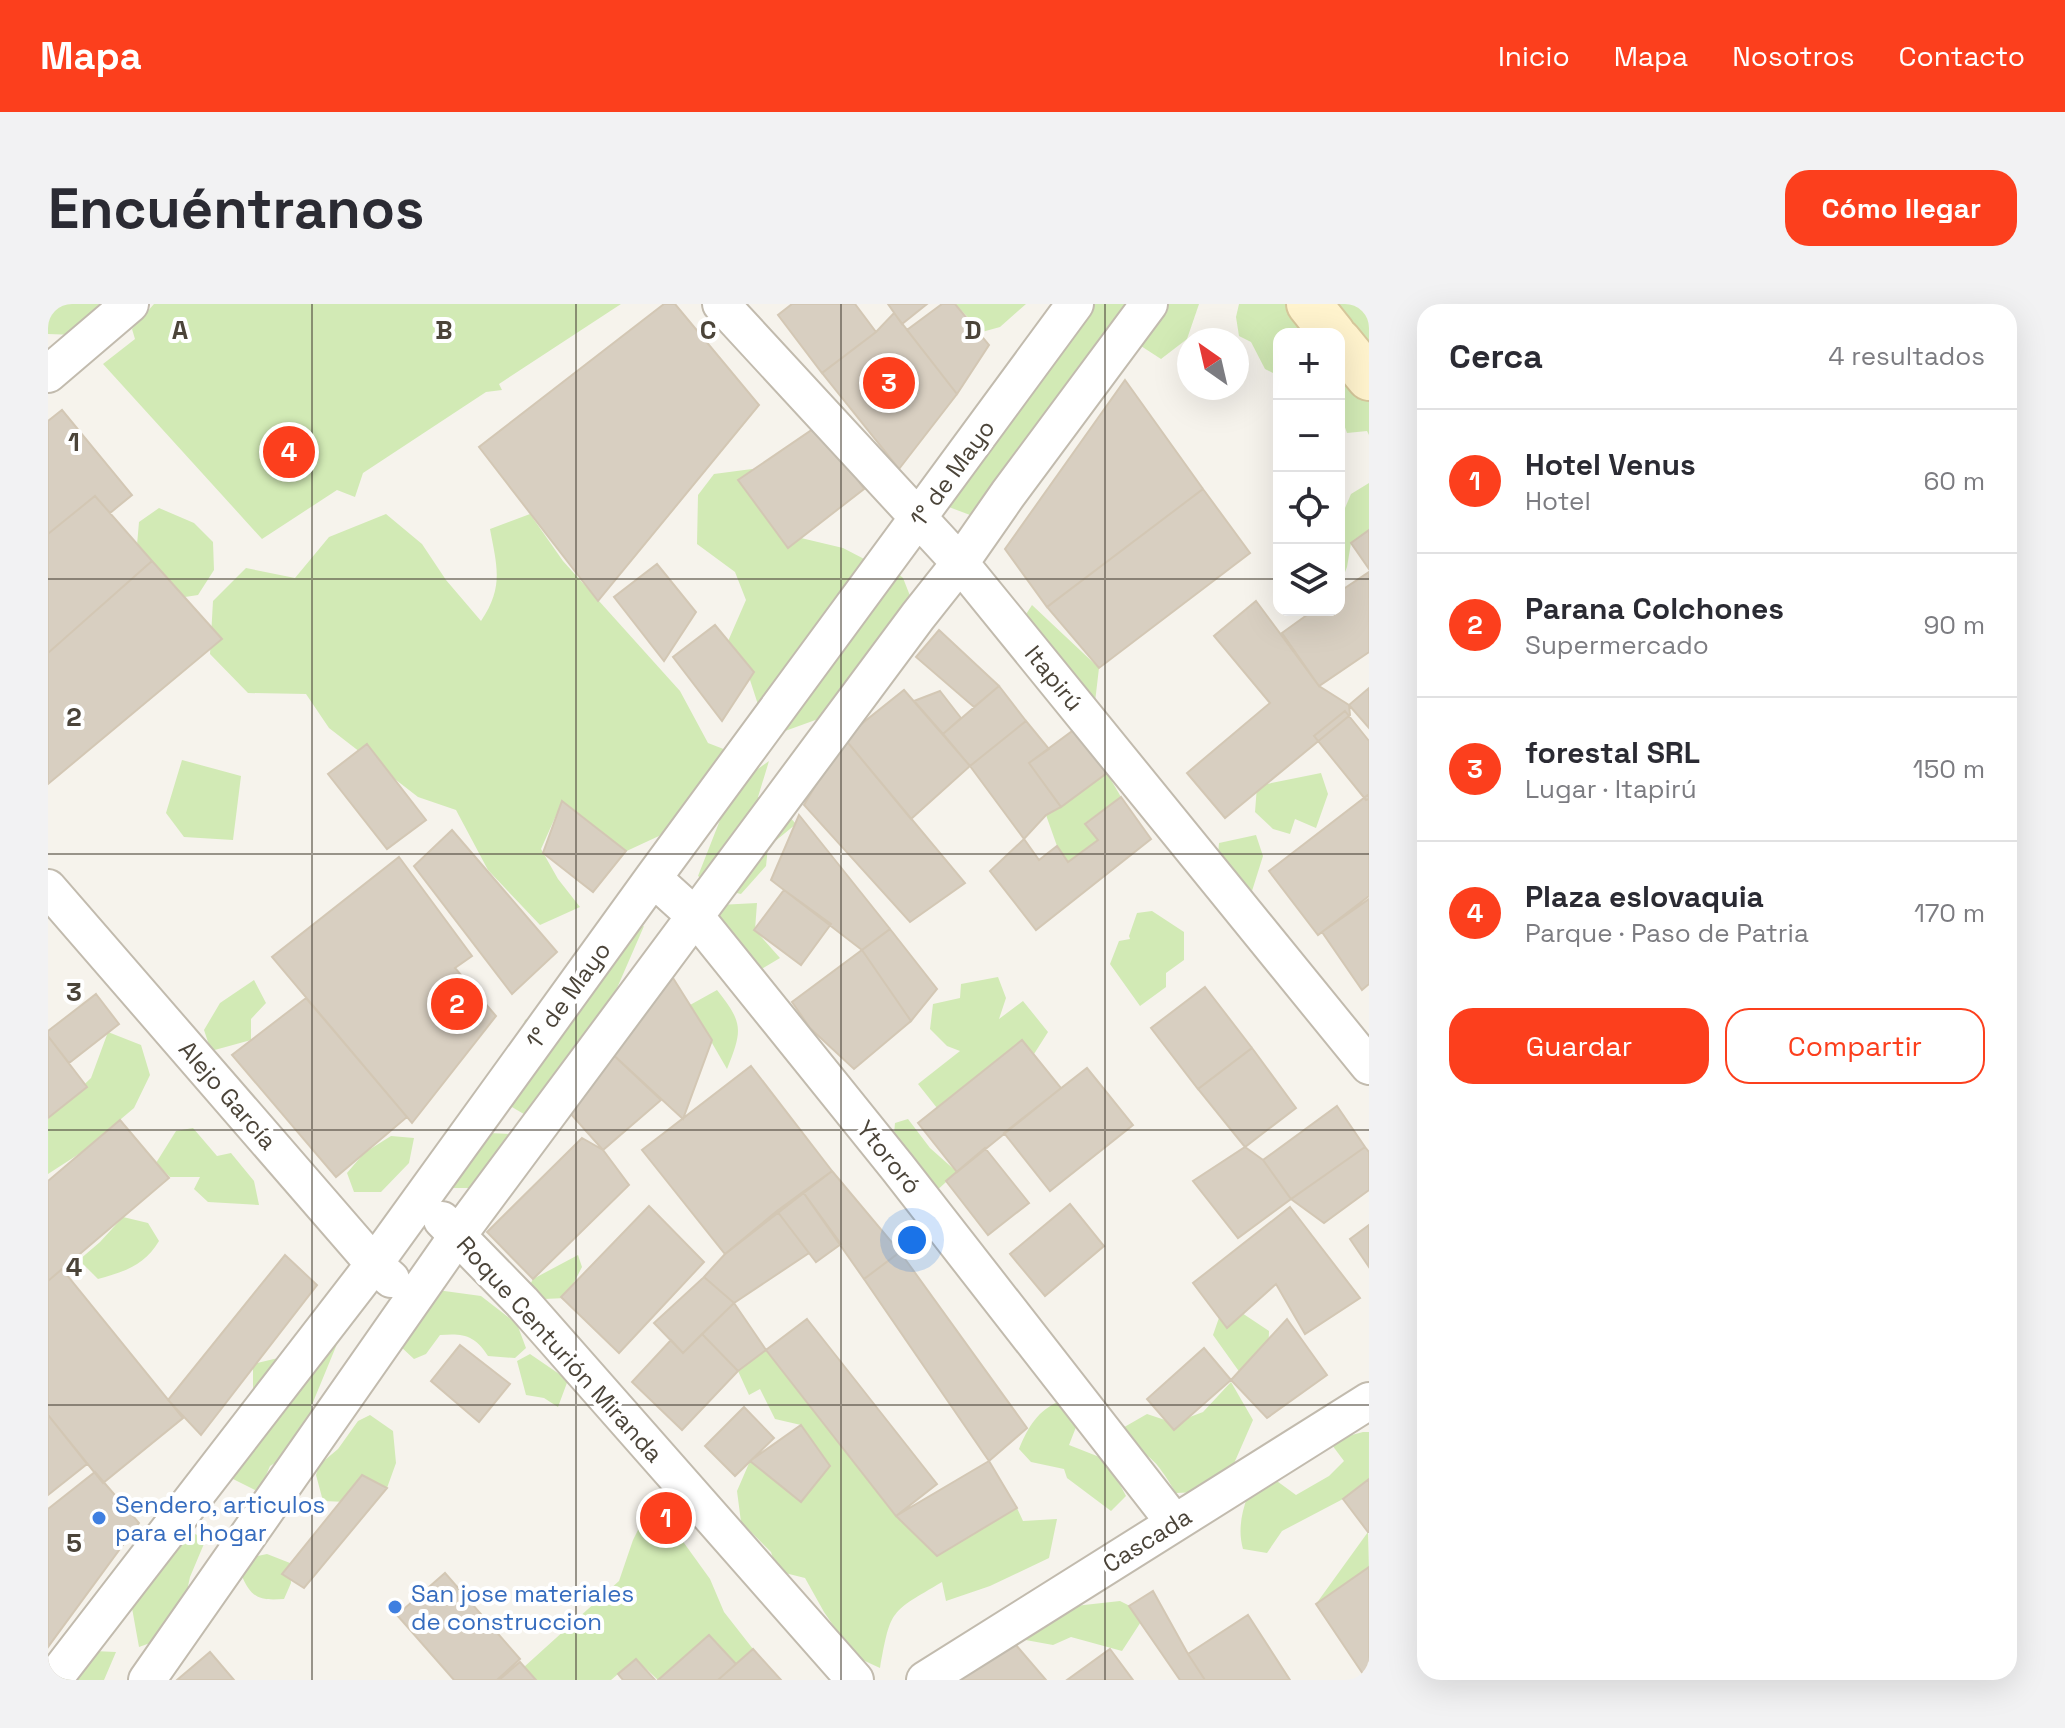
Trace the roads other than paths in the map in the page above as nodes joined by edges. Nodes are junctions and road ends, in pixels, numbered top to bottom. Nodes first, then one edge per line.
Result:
1 (130, 304) edge
2 (721, 304) edge
3 (1075, 304) edge
4 (1149, 304) edge
5 (1309, 304) edge
6 (1328, 328) edge
7 (1345, 348) edge
8 (48, 374) edge
9 (1369, 378) edge
10 (918, 519) junction
11 (960, 563) junction
12 (653, 878) junction
13 (48, 888) edge
14 (695, 916) junction
15 (1369, 1066) edge
16 (420, 1200) junction
17 (458, 1235) junction
18 (374, 1264) junction
19 (414, 1299) junction
20 (1369, 1401) edge
21 (1174, 1522) junction
22 (53, 1680) edge
23 (147, 1680) edge
24 (855, 1680) edge
25 (925, 1680) edge

1 - 8 street
2 - 10 street, Itapirú
3 - 10 street, 1° de Mayo
4 - 11 street
5 - 6 main road
7 - 9 main road
10 - 11 street, Itapirú
10 - 12 street, 1° de Mayo
11 - 14 street
11 - 15 street, Itapirú
12 - 14 street, Ytororó
12 - 16 street, 1° de Mayo
13 - 18 street, Alejo García
14 - 17 street
14 - 21 street, Ytororó
16 - 17 street, Roque Centurión Miranda
16 - 18 street, 1° de Mayo
17 - 19 street
17 - 24 street, Roque Centurión Miranda
18 - 19 street, Alejo García
18 - 22 street, 1° de Mayo
19 - 23 street
20 - 21 street, Cascada
21 - 25 street, Cascada

